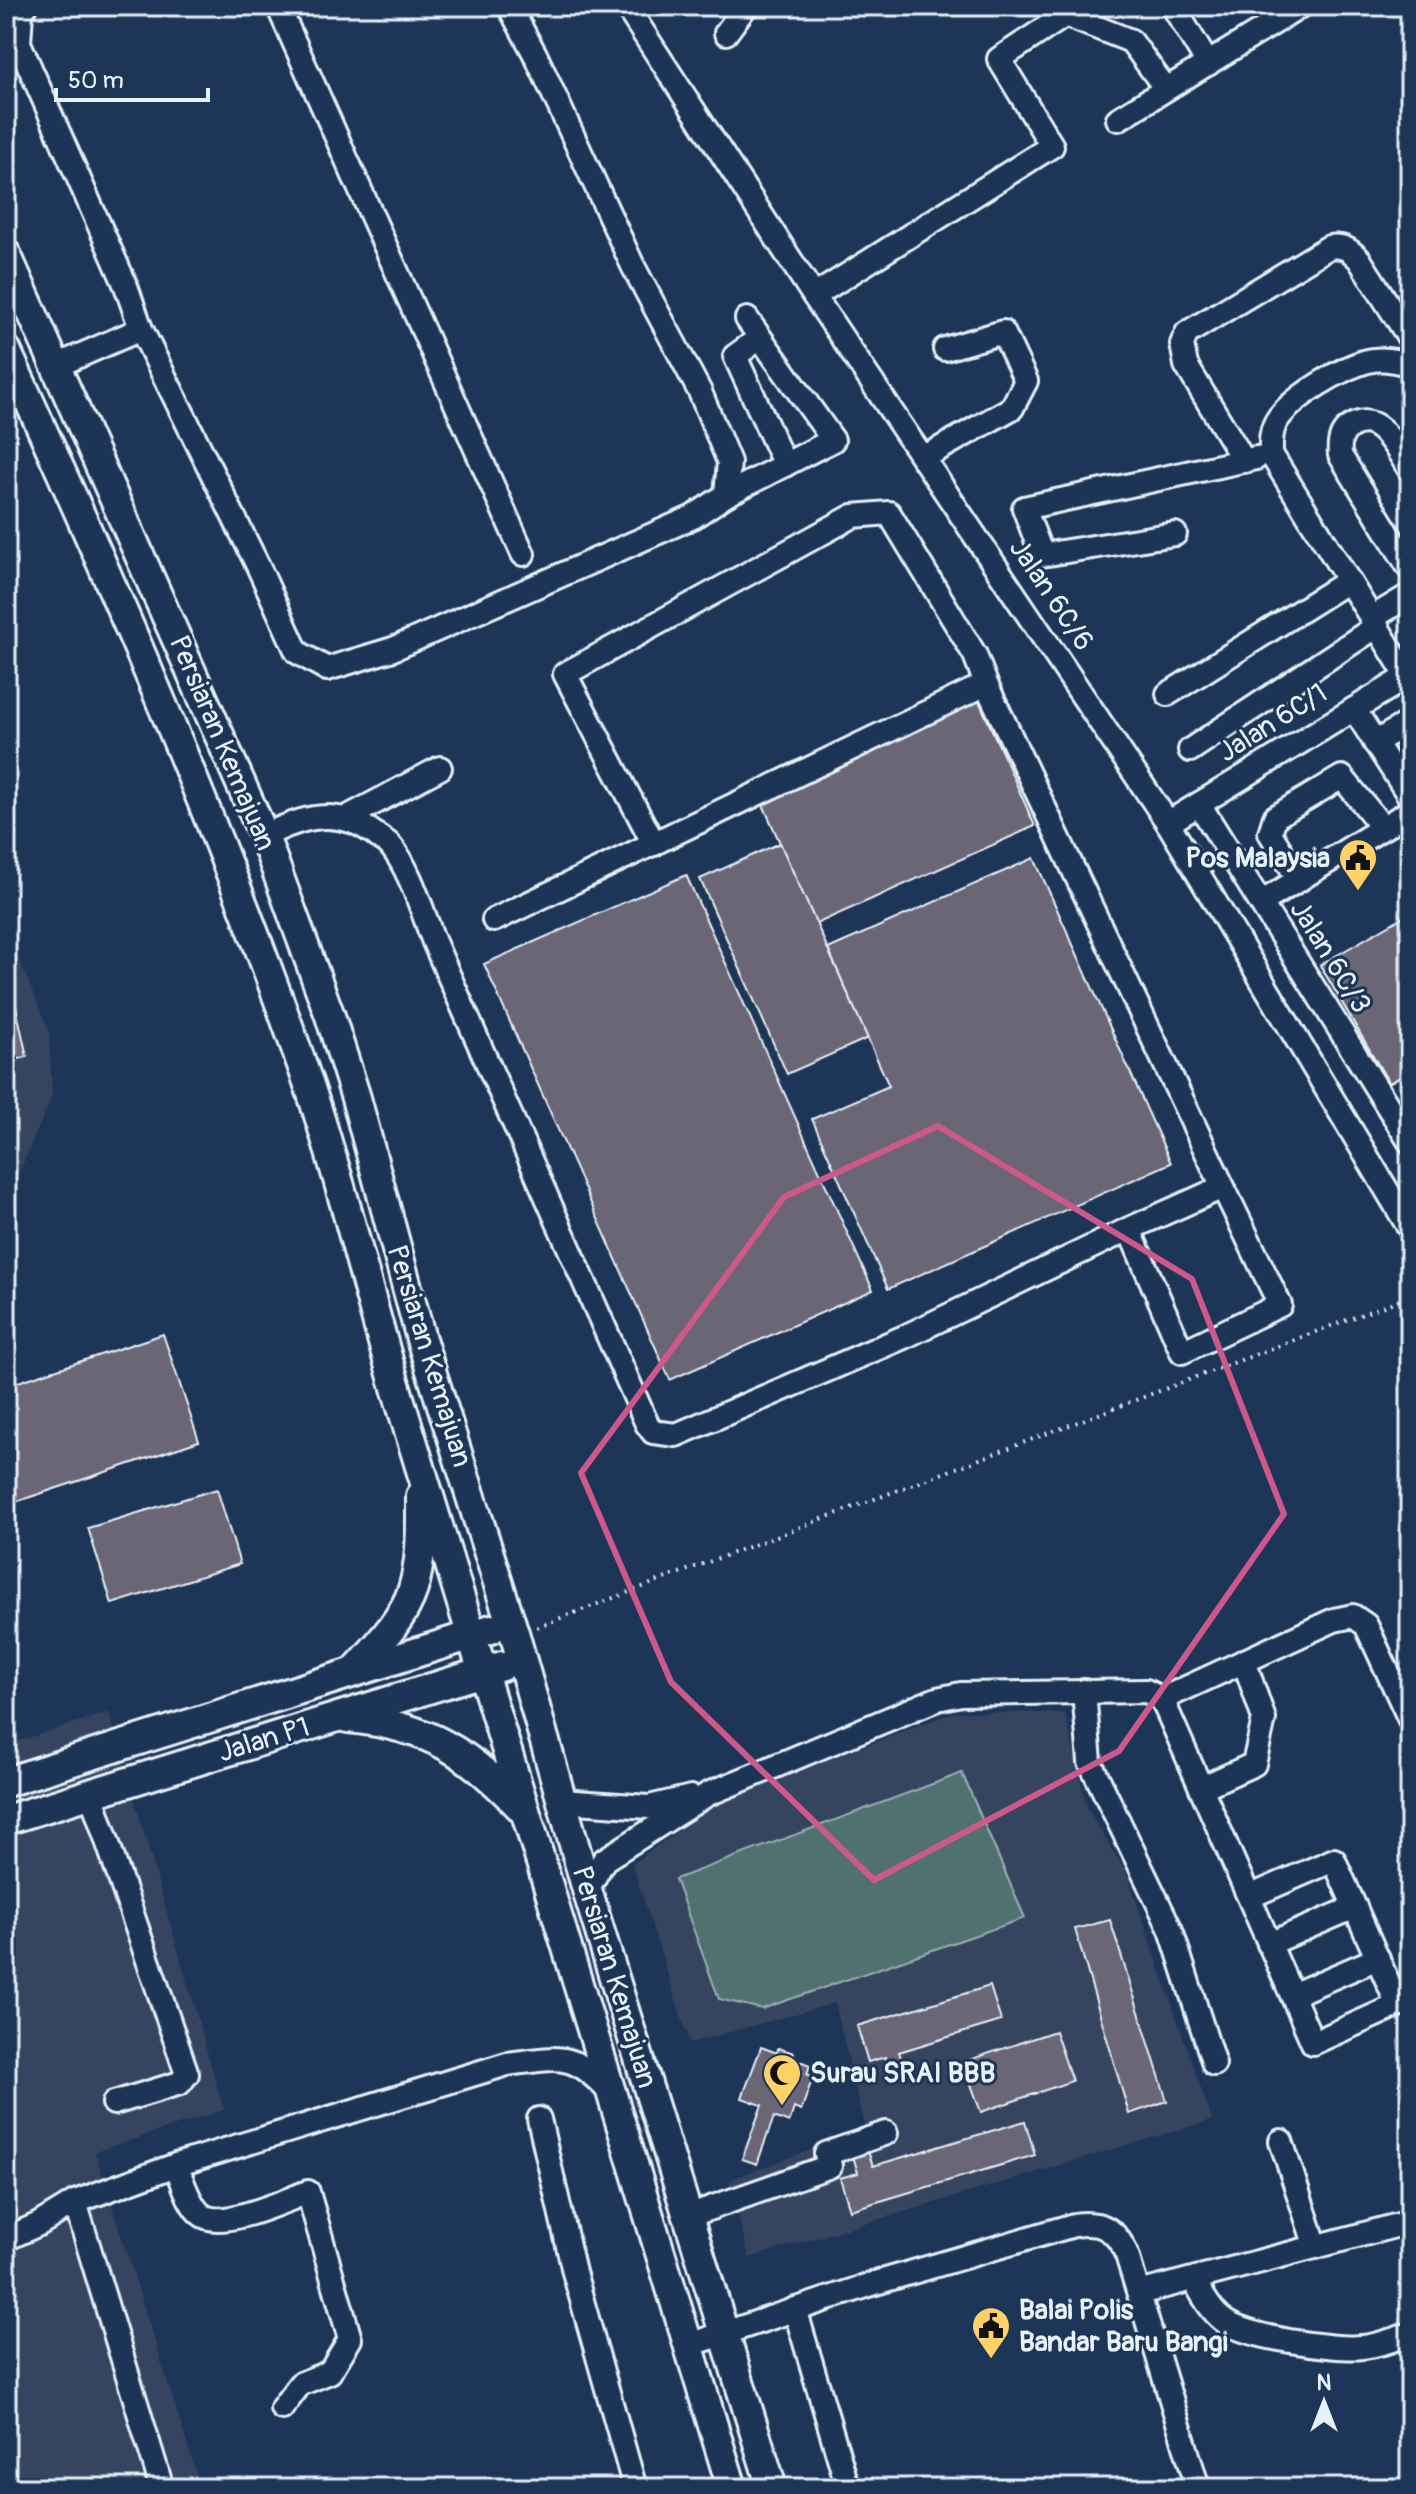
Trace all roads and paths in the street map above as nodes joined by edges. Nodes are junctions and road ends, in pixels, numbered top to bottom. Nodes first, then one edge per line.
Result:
1 (26, 6) edge
2 (278, 6) edge
3 (509, 6) edge
4 (626, 6) edge
5 (746, 6) edge
6 (1173, 6) edge
7 (1301, 6) edge
8 (1072, 10) edge
9 (726, 33) dead end
10 (1208, 64) junction
11 (1166, 89) junction
12 (1118, 119) dead end
13 (6, 254) edge
14 (814, 296) junction
15 (747, 319) dead end
16 (141, 329) junction
17 (760, 338) junction
18 (1410, 339) edge
19 (945, 349) dead end
20 (6, 350) edge
21 (1410, 365) edge
22 (56, 366) junction
23 (13, 382) edge
24 (1271, 454) junction
25 (923, 458) junction
26 (1244, 461) junction
27 (785, 465) junction
28 (1410, 470) edge
29 (726, 495) junction
30 (1175, 534) dead end
31 (523, 554) dead end
32 (1410, 569) edge
33 (1348, 581) junction
34 (1410, 595) edge
35 (1374, 622) junction
36 (1409, 676) edge
37 (986, 684) junction
38 (1168, 694) dead end
39 (1354, 709) junction
40 (1410, 721) edge
41 (1375, 743) junction
42 (1190, 750) dead end
43 (440, 768) dead end
44 (1410, 797) edge
45 (1199, 804) junction
46 (1410, 811) edge
47 (346, 818) junction
48 (1168, 823) junction
49 (1383, 828) junction
50 (264, 836) junction
51 (654, 844) junction
52 (1299, 880) junction
53 (1261, 903) junction
54 (494, 920) dead end
55 (1402, 1112) edge
56 (1410, 1142) edge
57 (1223, 1187) junction
58 (1129, 1229) junction
59 (1410, 1229) edge
60 (1410, 1296) edge
61 (421, 1467) junction
62 (473, 1634) junction
63 (516, 1639) junction
64 (1244, 1661) junction
65 (485, 1671) junction
66 (354, 1672) junction
67 (1084, 1691) junction
68 (1162, 1699) junction
69 (337, 1717) junction
70 (1410, 1720) edge
71 (6, 1782) edge
72 (1201, 1788) junction
73 (91, 1794) junction
74 (708, 1794) junction
75 (561, 1801) junction
76 (531, 1818) junction
77 (6, 1820) edge
78 (587, 1890) junction
79 (1249, 1897) junction
80 (1355, 1907) junction
81 (1269, 1944) junction
82 (1378, 1958) junction
83 (1292, 1995) junction
84 (1214, 2064) dead end
85 (615, 2097) junction
86 (114, 2103) dead end
87 (539, 2119) dead end
88 (886, 2133) dead end
89 (1281, 2141) dead end
90 (176, 2165) junction
91 (75, 2202) junction
92 (688, 2216) junction
93 (1410, 2222) edge
94 (6, 2239) edge
95 (1316, 2247) junction
96 (1194, 2280) junction
97 (1139, 2293) junction
98 (795, 2309) junction
99 (724, 2331) junction
100 (1410, 2334) edge
101 (689, 2345) junction
102 (282, 2408) dead end
103 (162, 2488) edge
104 (635, 2488) edge
105 (732, 2488) edge
106 (772, 2488) edge
107 (848, 2488) edge
108 (1198, 2488) edge

1 - 16 street
2 - 31 street
3 - 29 street
4 - 14 street, Jalan 6C/6
5 - 9 street
6 - 10 street
7 - 10 street
8 - 11 street
8 - 14 street
10 - 11 street
11 - 12 street
13 - 22 main road, Persiaran Kemajuan
14 - 25 street, Jalan 6C/6
15 - 17 street
16 - 22 street
16 - 29 street
17 - 27 street
17 - 27 street
18 - 26 street
19 - 25 street
20 - 23 main road, Persiaran Kemajuan
21 - 24 street
22 - 50 main road, Persiaran Kemajuan
23 - 61 main road, Persiaran Kemajuan
24 - 26 street
24 - 33 street
25 - 48 street, Jalan 6C/6
26 - 30 street
27 - 29 street
28 - 32 street
33 - 35 street
33 - 38 street
34 - 35 street
35 - 36 street
35 - 42 street
36 - 39 street, Jalan 6C/1
37 - 51 street
37 - 51 street
37 - 57 street
39 - 41 street
39 - 45 street, Jalan 6C/1
40 - 41 street
41 - 44 street
43 - 47 street
45 - 48 street, Jalan 6C/1
45 - 53 street, Jalan 6C/3
46 - 49 street
47 - 50 street
47 - 58 street
48 - 59 street, Jalan 6C/6
49 - 52 street
49 - 52 street
50 - 63 main road, Persiaran Kemajuan
51 - 54 street
52 - 53 street
53 - 55 street, Jalan 6C/3
55 - 56 street, Jalan 6C/3
57 - 58 street
57 - 58 street
60 - 63 path
61 - 62 main road, Persiaran Kemajuan
61 - 66 main road
62 - 63 main road, Jalan P1
62 - 65 main road, Persiaran Kemajuan
62 - 66 main road, Jalan P1
63 - 65 main road, Jalan P1
63 - 75 main road, Persiaran Kemajuan
64 - 68 street
64 - 70 street
64 - 72 street
65 - 69 main road, Jalan P1
65 - 76 main road, Persiaran Kemajuan
66 - 71 main road, Jalan P1
67 - 68 street
67 - 74 street
67 - 84 street
68 - 72 street
69 - 73 main road, Jalan P1
69 - 76 main road
72 - 79 street
73 - 77 main road, Jalan P1
73 - 86 street
74 - 75 street
74 - 78 street
75 - 78 main road, Persiaran Kemajuan
76 - 85 main road, Persiaran Kemajuan
78 - 92 main road, Persiaran Kemajuan
79 - 80 street
79 - 81 street
80 - 81 street
80 - 82 street
81 - 83 street
82 - 83 street
82 - 83 street
85 - 90 street
85 - 101 main road, Persiaran Kemajuan
87 - 104 street
88 - 92 street
89 - 95 street
90 - 91 street
90 - 102 street
91 - 94 street
91 - 103 street
92 - 99 main road, Persiaran Kemajuan
93 - 95 street
95 - 96 street
96 - 97 street
96 - 100 street
97 - 98 street
97 - 108 street
98 - 99 street
98 - 107 street
99 - 101 street
99 - 106 main road, Persiaran Kemajuan
101 - 105 main road, Persiaran Kemajuan

